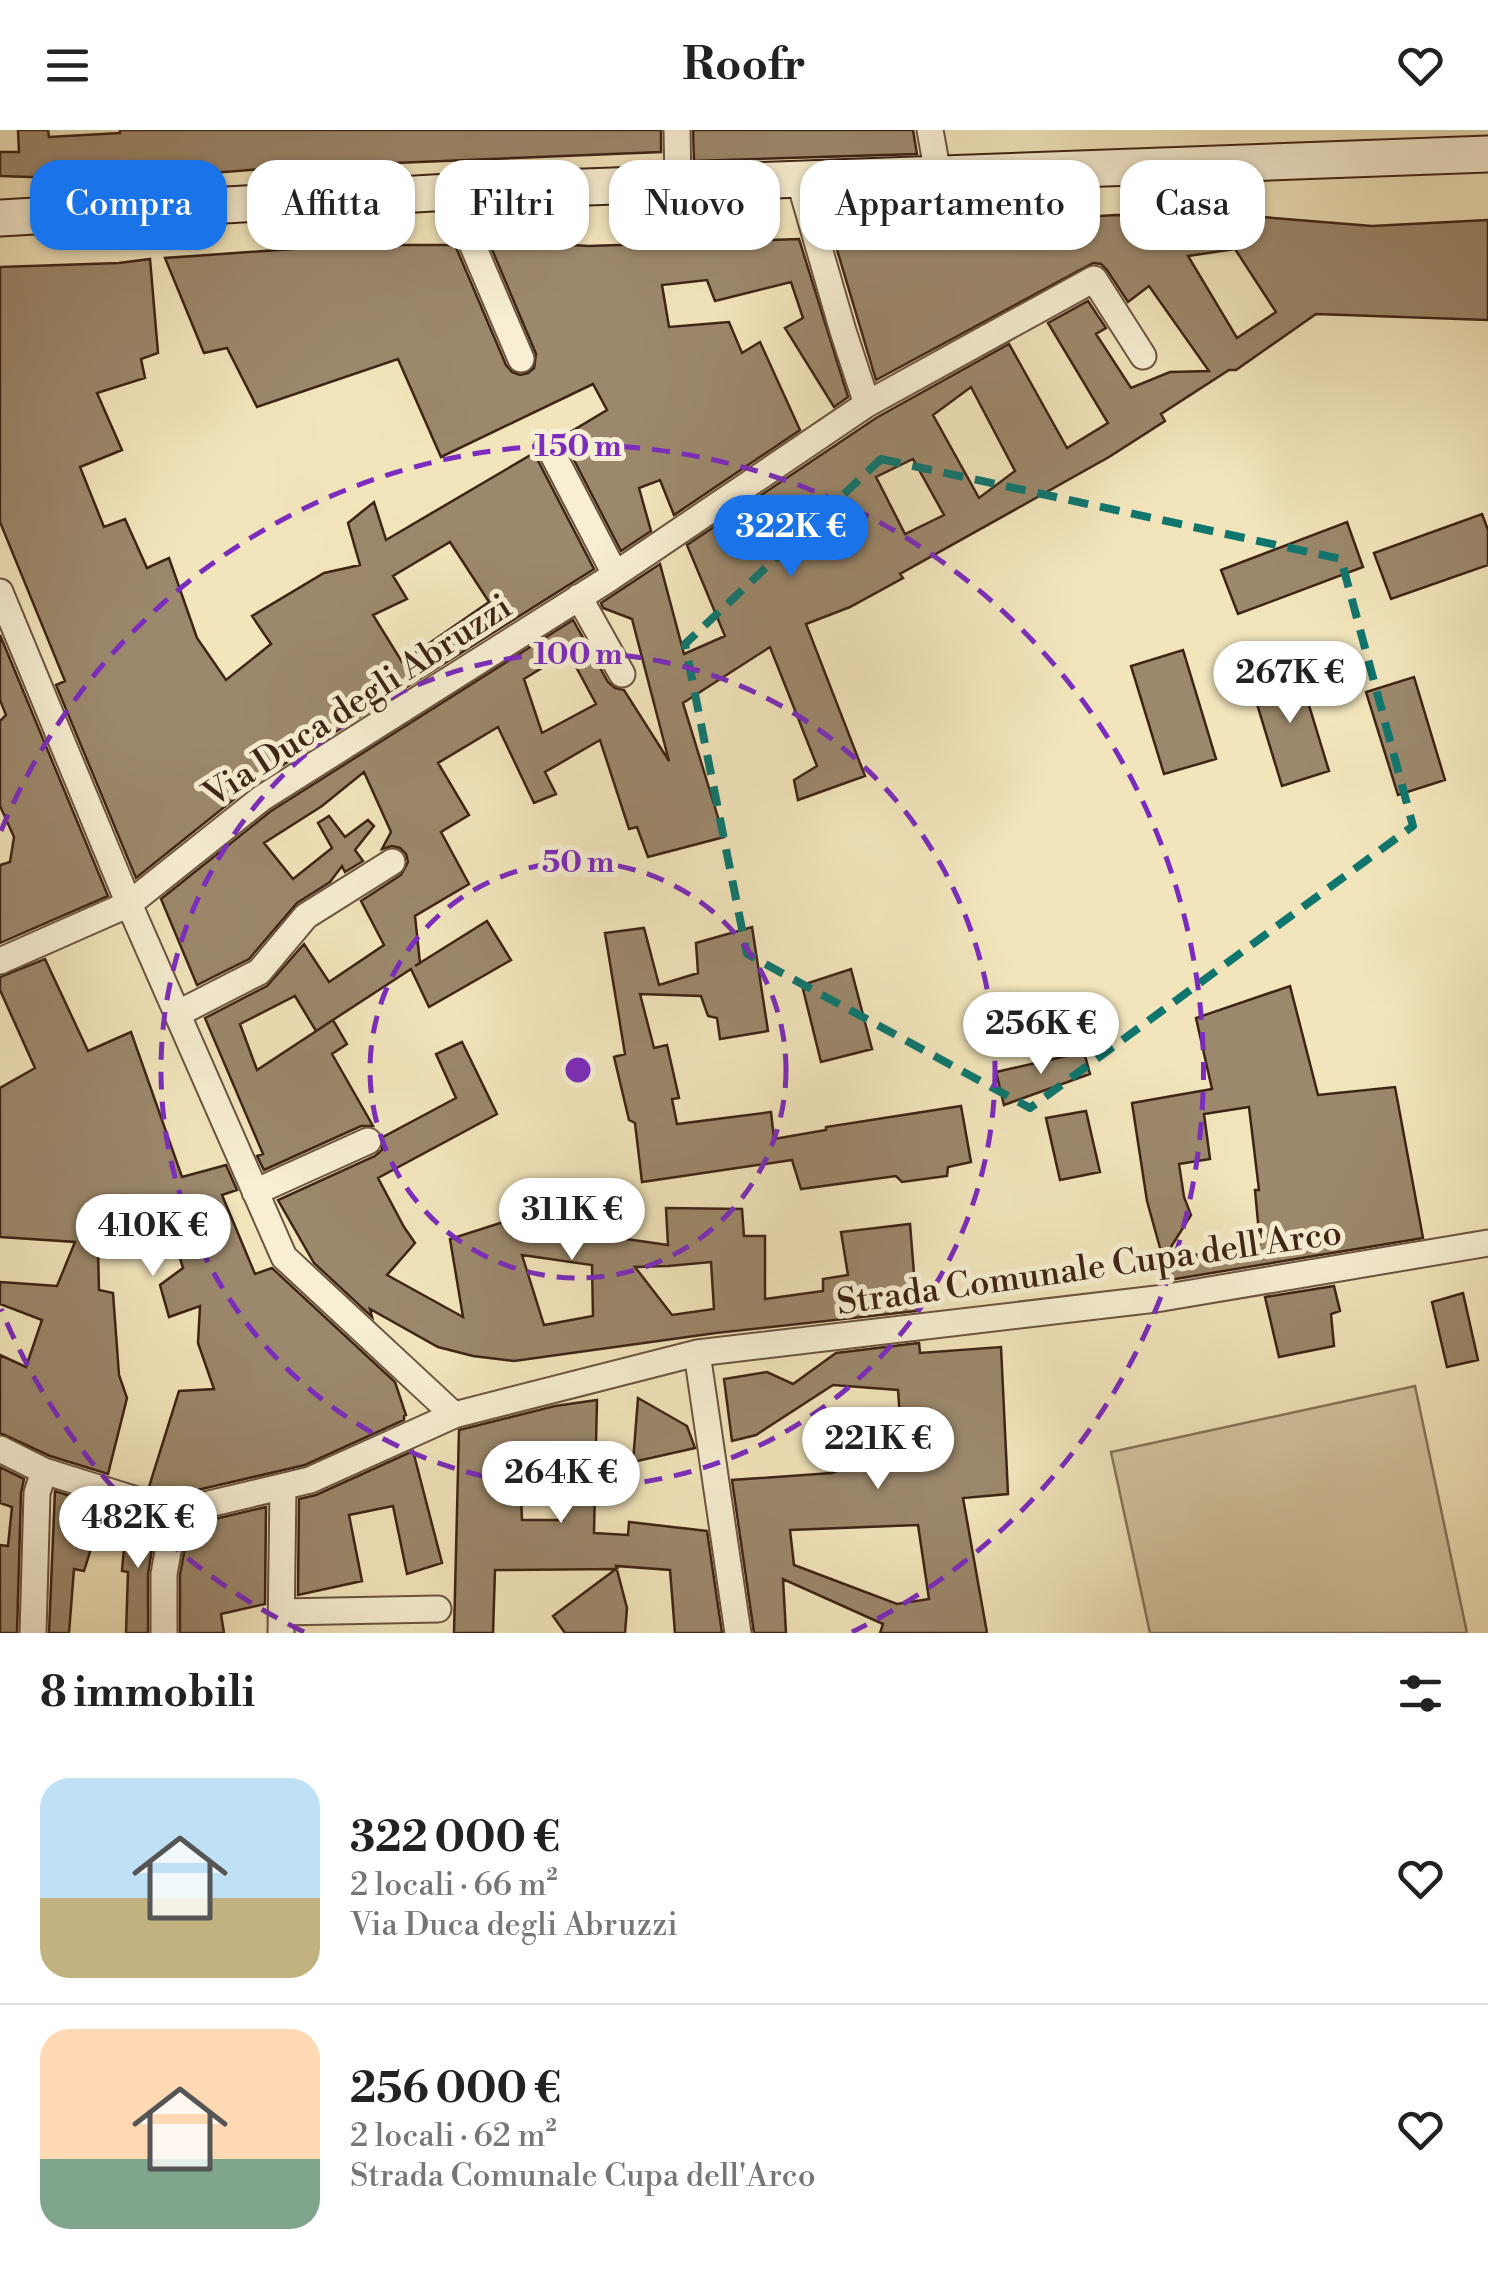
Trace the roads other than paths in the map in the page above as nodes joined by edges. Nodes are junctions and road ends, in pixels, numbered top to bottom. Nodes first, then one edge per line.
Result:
1 (677, 130) edge
2 (930, 130) edge
3 (1488, 154) edge
4 (678, 160) edge
5 (935, 160) edge
6 (1100, 168) edge
7 (799, 180) joint
8 (780, 181) edge
9 (435, 193) edge
10 (0, 218) edge
11 (475, 250) edge
12 (1142, 356) dead end
13 (521, 359) dead end
14 (867, 404) junction
15 (548, 445) dead end
16 (614, 574) junction
17 (0, 592) edge
18 (579, 597) junction
19 (622, 674) dead end
20 (392, 862) dead end
21 (128, 904) junction
22 (0, 961) edge
23 (177, 1014) junction
24 (368, 1141) dead end
25 (255, 1192) junction
26 (1488, 1243) edge
27 (698, 1353) junction
28 (454, 1415) junction
29 (0, 1449) edge
30 (44, 1471) junction
31 (284, 1487) junction
32 (175, 1512) junction
33 (438, 1609) dead end
34 (281, 1622) edge
35 (33, 1633) edge
36 (164, 1633) edge
37 (738, 1633) edge

1 - 4 street
2 - 5 street
3 - 6 main road
7 - 8 main road
7 - 14 street
9 - 10 main road
11 - 13 street
12 - 14 street, Via Duca degli Abruzzi
14 - 16 street, Via Duca degli Abruzzi
15 - 16 street
16 - 18 street, Via Duca degli Abruzzi
17 - 21 street
18 - 19 street
18 - 21 street, Via Duca degli Abruzzi
20 - 23 street
21 - 22 street, Via Duca degli Abruzzi
21 - 23 street
23 - 25 street
24 - 25 street
25 - 28 street
26 - 27 street, Strada Comunale Cupa dell'Arco
27 - 28 street, Strada Comunale Cupa dell'Arco
27 - 37 street
28 - 31 street, Strada Comunale Cupa dell'Arco
29 - 30 street
30 - 32 street
30 - 35 street
31 - 32 street, Strada Comunale Cupa dell'Arco
31 - 34 street
32 - 36 street
33 - 34 street

